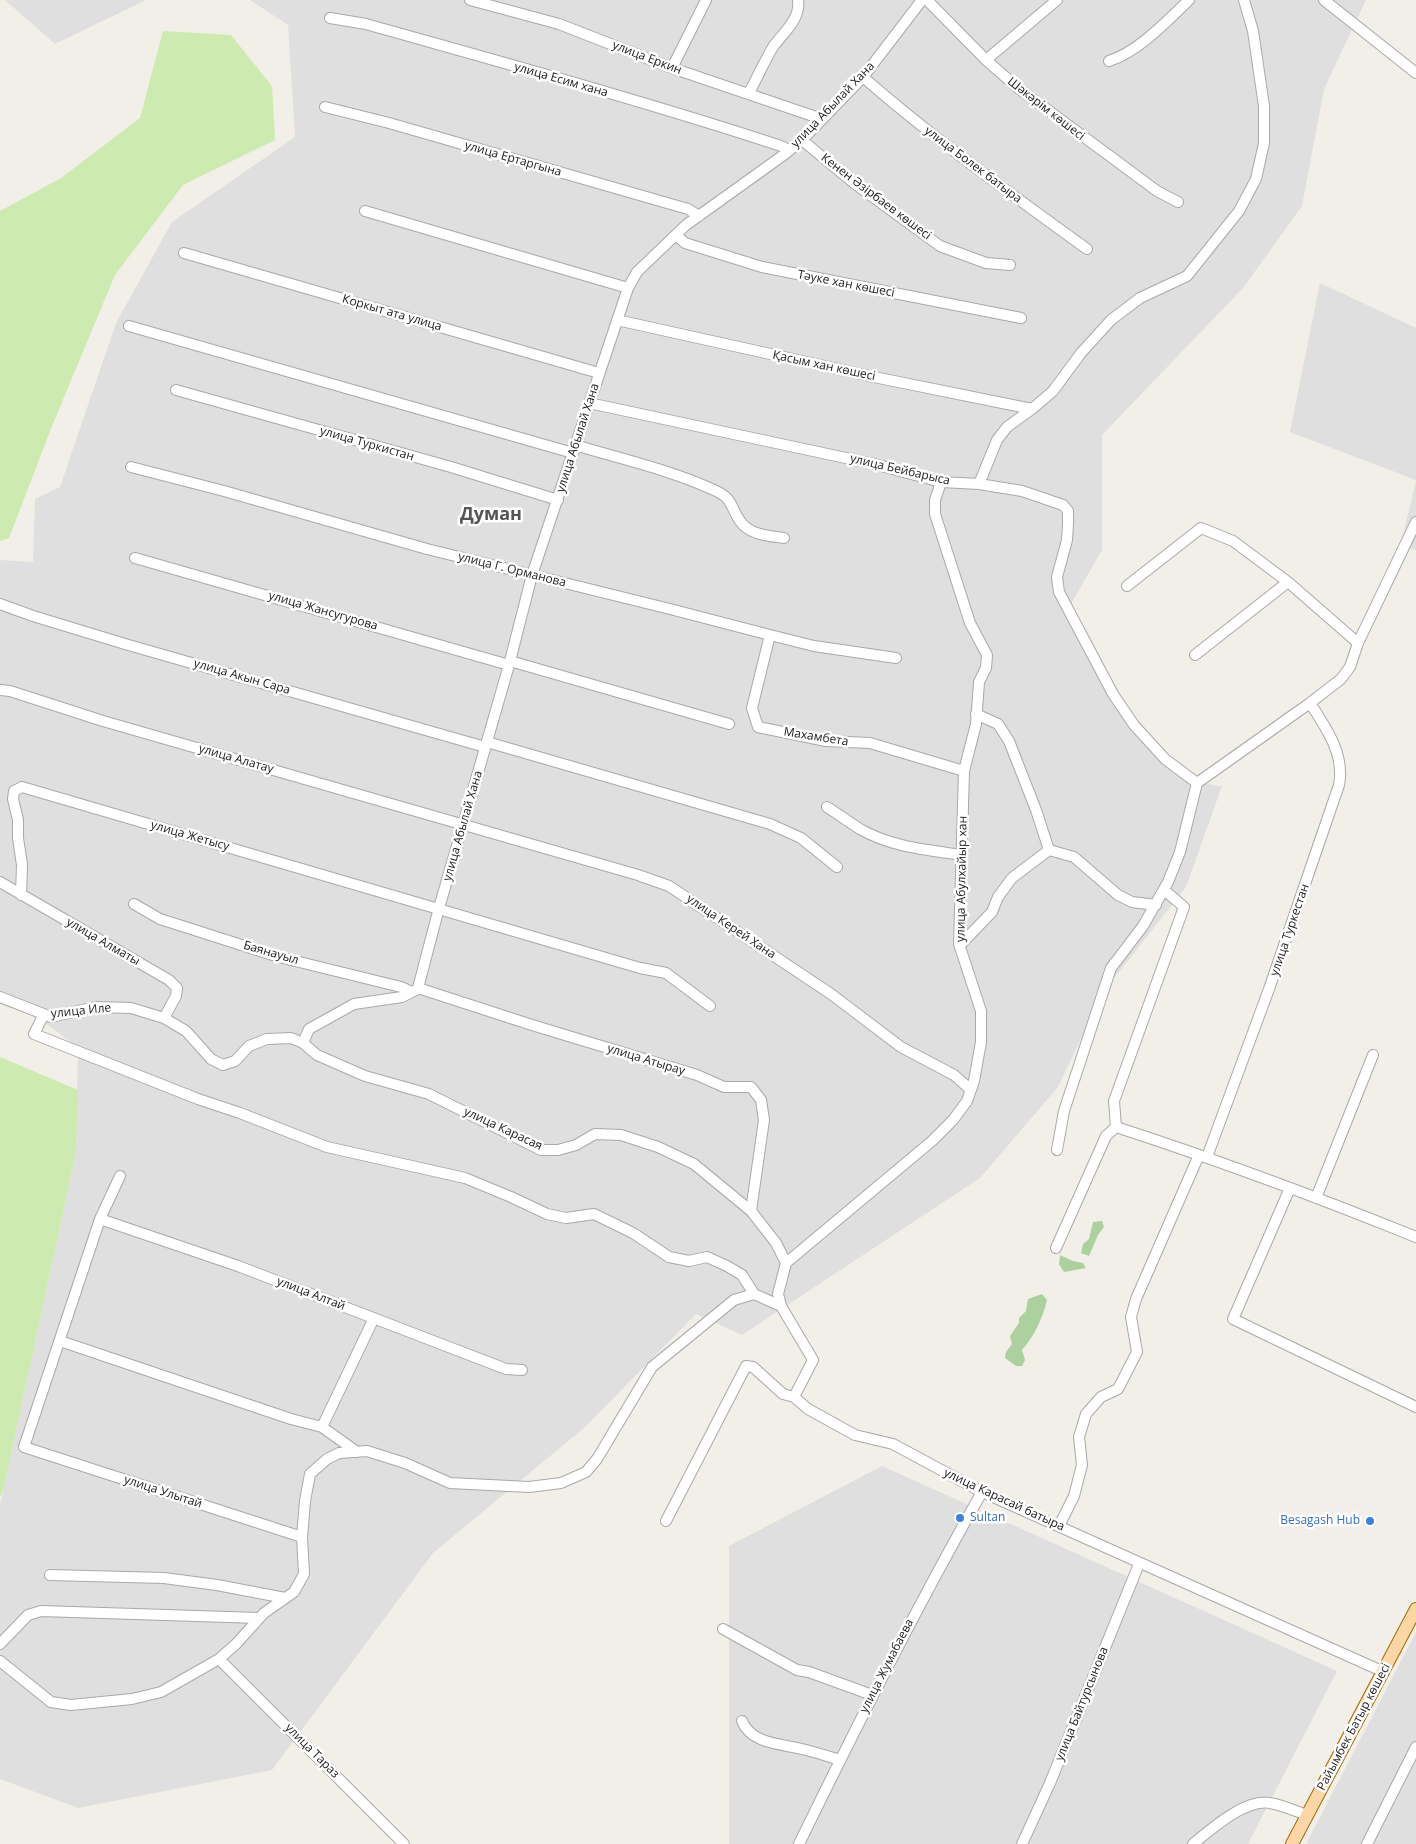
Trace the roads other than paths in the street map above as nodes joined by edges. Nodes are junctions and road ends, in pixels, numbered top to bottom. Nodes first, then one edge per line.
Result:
1 (470, 0) edge
2 (706, 0) edge
3 (798, 0) edge
4 (922, 0) edge
5 (927, 0) edge
6 (1056, 0) edge
7 (1189, 0) edge
8 (1244, 0) edge
9 (1324, 0) edge
10 (482, 2) edge
11 (330, 18) dead end
12 (986, 60) junction
13 (1109, 61) dead end
14 (672, 68) junction
15 (1416, 73) edge
16 (862, 77) junction
17 (749, 93) junction
18 (325, 107) dead end
19 (822, 119) junction
20 (802, 140) junction
21 (789, 150) junction
22 (1178, 202) dead end
23 (365, 211) dead end
24 (699, 216) junction
25 (676, 235) junction
26 (1087, 249) dead end
27 (184, 254) dead end
28 (1010, 265) dead end
29 (628, 288) junction
30 (1021, 318) dead end
31 (617, 320) junction
32 (129, 326) dead end
33 (599, 374) junction
34 (176, 390) dead end
35 (590, 403) junction
36 (1032, 409) junction
37 (574, 449) junction
38 (131, 467) dead end
39 (941, 482) junction
40 (979, 484) junction
41 (558, 500) junction
42 (1416, 522) edge
43 (784, 538) dead end
44 (135, 558) dead end
45 (532, 576) junction
46 (1288, 582) junction
47 (1127, 586) dead end
48 (0, 604) edge
49 (770, 635) junction
50 (1358, 643) junction
51 (1195, 655) dead end
52 (896, 658) dead end
53 (510, 663) junction
54 (5, 691) edge
55 (1310, 703) junction
56 (976, 714) junction
57 (729, 724) dead end
58 (486, 744) junction
59 (964, 771) junction
60 (1198, 784) junction
61 (827, 807) dead end
62 (463, 824) junction
63 (1049, 850) junction
64 (962, 855) junction
65 (837, 867) dead end
66 (0, 882) edge
67 (1164, 890) junction
68 (21, 895) junction
69 (134, 904) dead end
70 (1156, 905) junction
71 (439, 908) junction
72 (959, 944) junction
73 (415, 990) junction
74 (0, 998) edge
75 (710, 1006) dead end
76 (44, 1014) junction
77 (164, 1018) junction
78 (303, 1043) junction
79 (1373, 1055) dead end
80 (971, 1090) junction
81 (1116, 1127) junction
82 (1057, 1150) dead end
83 (1203, 1156) junction
84 (120, 1176) dead end
85 (1290, 1188) junction
86 (1316, 1198) junction
87 (751, 1211) junction
88 (100, 1219) junction
89 (1416, 1237) edge
90 (1056, 1248) dead end
91 (786, 1263) junction
92 (754, 1294) junction
93 (781, 1306) junction
94 (374, 1318) junction
95 (60, 1341) junction
96 (522, 1370) dead end
97 (794, 1397) junction
98 (1416, 1407) edge
99 (322, 1428) junction
100 (357, 1452) junction
101 (982, 1492) junction
102 (666, 1521) dead end
103 (1059, 1526) junction
104 (302, 1537) junction
105 (1139, 1564) junction
106 (50, 1575) dead end
107 (285, 1598) junction
108 (1416, 1609) edge
109 (259, 1618) junction
110 (723, 1629) dead end
111 (0, 1644) edge
112 (218, 1659) junction
113 (0, 1661) edge
114 (1384, 1672) junction
115 (872, 1694) junction
116 (742, 1721) dead end
117 (1416, 1747) edge
118 (840, 1760) junction
119 (1307, 1815) junction
120 (404, 1844) edge
121 (799, 1844) edge
122 (1022, 1844) edge
123 (1193, 1844) edge
124 (1292, 1844) edge
125 (1367, 1844) edge

1 - 10 street, улица Еркин
2 - 14 street
3 - 17 street
4 - 16 street, улица Абылай Хана
5 - 12 street, Шәкәрім көшесі
6 - 12 street
7 - 13 street
8 - 36 street
9 - 15 street
10 - 14 street, улица Еркин
11 - 21 street, улица Есим хана
12 - 22 street, Шәкәрім көшесі
14 - 17 street, улица Еркин
16 - 19 street, улица Абылай Хана
16 - 26 street, улица Болек батыра
17 - 19 street, улица Еркин
18 - 24 street, улица Ертаргына
19 - 20 street, улица Абылай Хана
20 - 21 street, улица Абылай Хана
20 - 28 street, Кенен Әзірбаев көшесі
21 - 24 street, улица Абылай Хана
23 - 29 street
24 - 25 street, улица Абылай Хана
25 - 29 street, улица Абылай Хана
25 - 30 street, Тәуке хан көшесі
27 - 33 street, Коркыт ата улица
29 - 31 street, улица Абылай Хана
31 - 33 street, улица Абылай Хана
31 - 36 street, Қасым хан көшесі
32 - 37 street
33 - 35 street, улица Абылай Хана
34 - 41 street, улица Туркистан
35 - 37 street, улица Абылай Хана
35 - 39 street, улица Бейбарыса
36 - 40 street
37 - 41 street, улица Абылай Хана
37 - 43 street
38 - 45 street, улица Г. Орманова
39 - 40 street, улица Бейбарыса
39 - 56 street, улица Абулхайыр хан
40 - 60 street, улица Бейбарыса
41 - 45 street, улица Абылай Хана
42 - 50 street
44 - 53 street, улица Жансугурова
45 - 49 street, улица Г. Орманова
45 - 53 street, улица Абылай Хана
46 - 47 street
46 - 50 street
46 - 51 street
48 - 58 street, улица Акын Сара
49 - 52 street, улица Г. Орманова
49 - 59 street, Махамбета
50 - 55 street
53 - 57 street, улица Жансугурова
53 - 58 street, улица Абылай Хана
54 - 62 street, улица Алатау
55 - 60 street
55 - 83 street, улица Туркестан
56 - 59 street, улица Абулхайыр хан
56 - 63 street
58 - 62 street, улица Абылай Хана
58 - 65 street, улица Акын Сара
59 - 64 street, улица Абулхайыр хан
60 - 67 street
61 - 64 street
62 - 71 street, улица Абылай Хана
62 - 80 street, улица Керей Хана
63 - 70 street
63 - 72 street
64 - 72 street, улица Абулхайыр хан
66 - 68 street, улица Алматы
67 - 70 street
67 - 81 street
68 - 71 street, улица Жетысу
68 - 77 street, улица Алматы
69 - 73 street, Баянауыл
70 - 82 street
71 - 73 street, улица Абылай Хана
71 - 75 street
72 - 80 street, улица Абулхайыр хан
73 - 78 street
73 - 87 street, улица Атырау
74 - 76 street, улица Иле
76 - 77 street, улица Иле
76 - 92 street
77 - 78 street, улица Иле
78 - 87 street, улица Карасая
79 - 86 street
80 - 91 street, улица Абулхайыр хан
81 - 83 street
81 - 90 street
83 - 85 street
83 - 103 street, улица Туркестан
84 - 88 street
85 - 86 street
85 - 98 street
86 - 89 street
87 - 91 street
88 - 94 street, улица Алтай
88 - 95 street
91 - 93 street
92 - 93 street
92 - 100 street
93 - 97 street
94 - 96 street, улица Алтай
94 - 99 street
95 - 99 street
95 - 104 street, улица Улытай
97 - 101 street, улица Карасай батыра
97 - 102 street, улица Карасай батыра
99 - 100 street
100 - 104 street
101 - 103 street, улица Карасай батыра
101 - 115 street, улица Жумабаева
103 - 105 street, улица Карасай батыра
104 - 107 street
105 - 114 street, улица Карасай батыра
105 - 122 street, улица Байтурсынова
106 - 107 street
107 - 109 street
108 - 114 main road, Райымбек Батыр көшесі
109 - 111 street
109 - 112 street
110 - 115 street
112 - 113 street
112 - 120 street, улица Тараз
114 - 119 main road, Райымбек Батыр көшесі
115 - 118 street, улица Жумабаева
116 - 118 street
117 - 125 street
118 - 121 street, улица Жумабаева
119 - 123 street
119 - 124 main road, Райымбек Батыр көшесі

